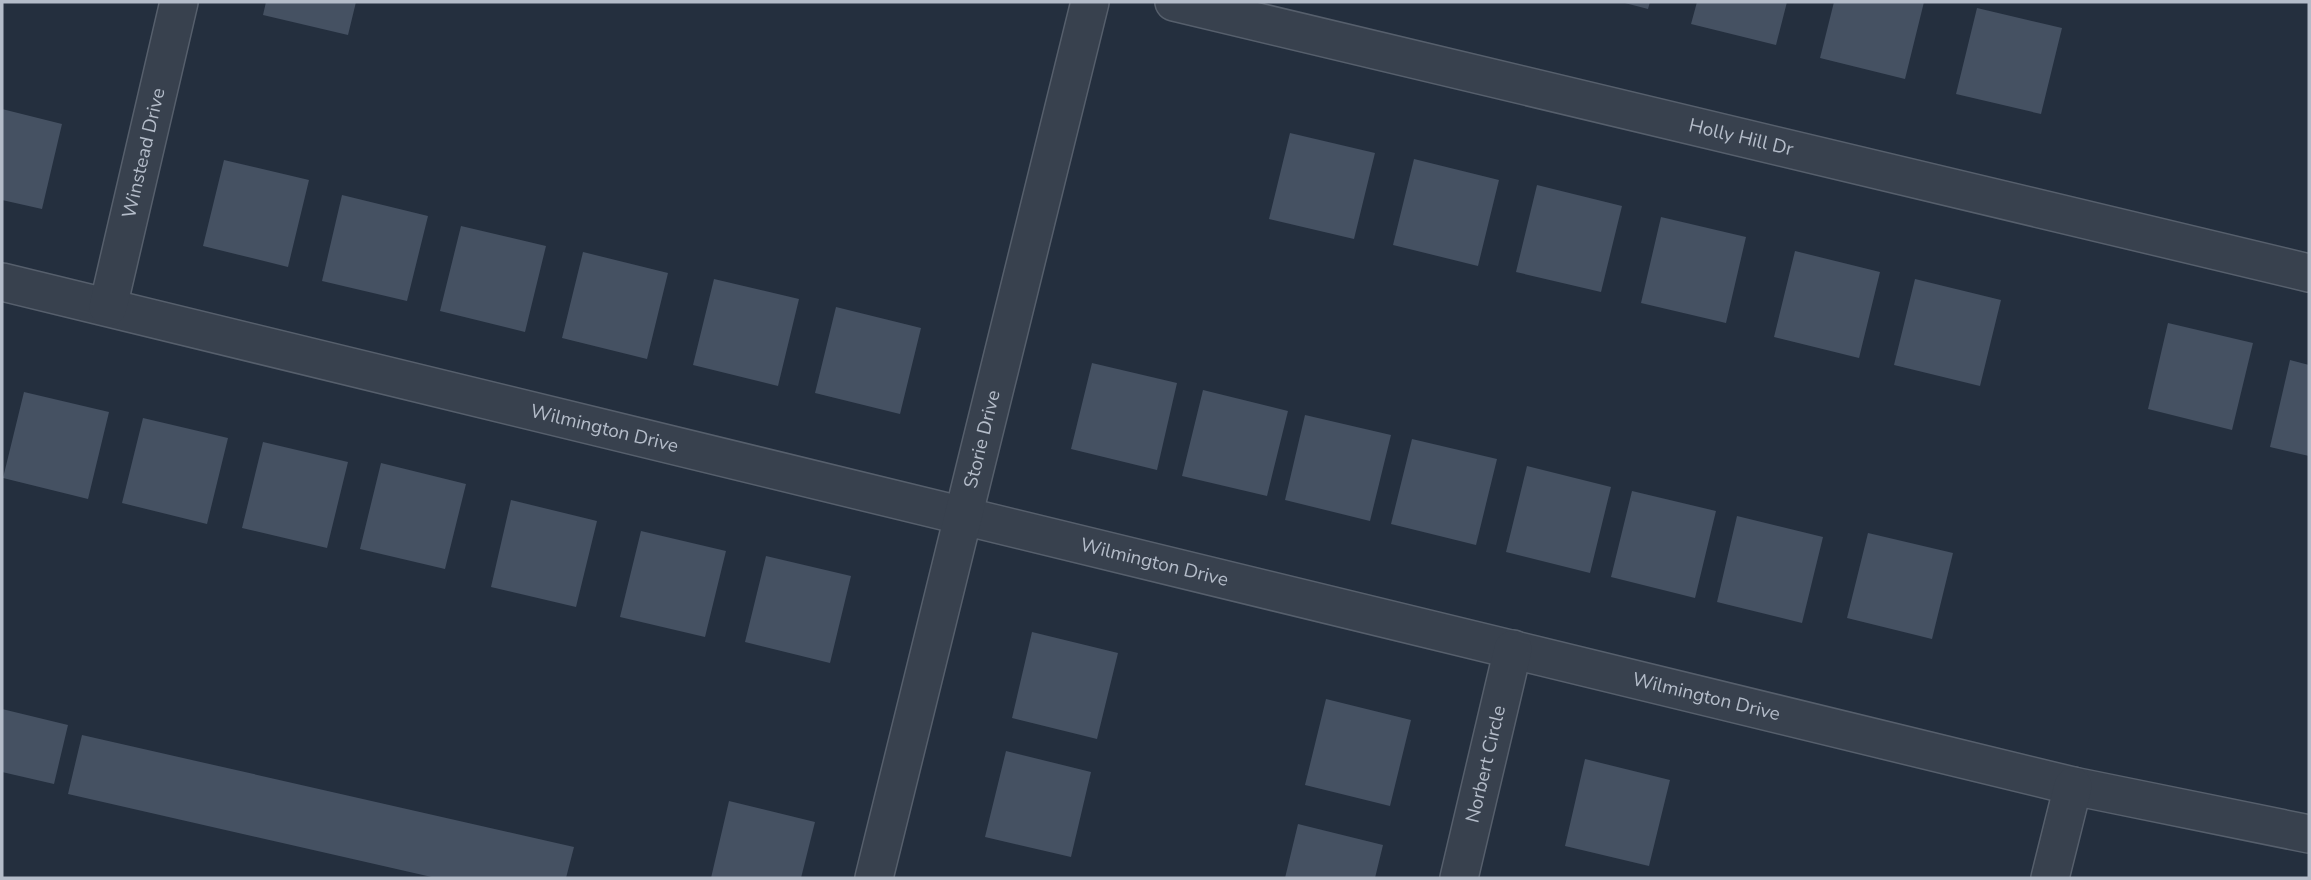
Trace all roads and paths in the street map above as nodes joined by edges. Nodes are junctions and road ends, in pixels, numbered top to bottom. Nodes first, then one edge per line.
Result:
1 (179, 2) edge
2 (1090, 2) edge
3 (1174, 2) edge
4 (2309, 273) edge
5 (2, 282) edge
6 (108, 307) junction
7 (963, 515) junction
8 (1513, 649) junction
9 (2073, 786) junction
10 (2309, 834) edge
11 (874, 878) edge
12 (1459, 878) edge
13 (2050, 878) edge

1 - 6 street, Winstead Drive
2 - 7 street, Storie Drive
3 - 4 street, Holly Hill Dr
5 - 6 street, Wilmington Drive
6 - 7 street, Wilmington Drive
7 - 8 street, Wilmington Drive
7 - 11 street, Storie Drive
8 - 9 street, Wilmington Drive
8 - 12 street, Norbert Circle
9 - 10 street, Wilmington Drive
9 - 13 street

